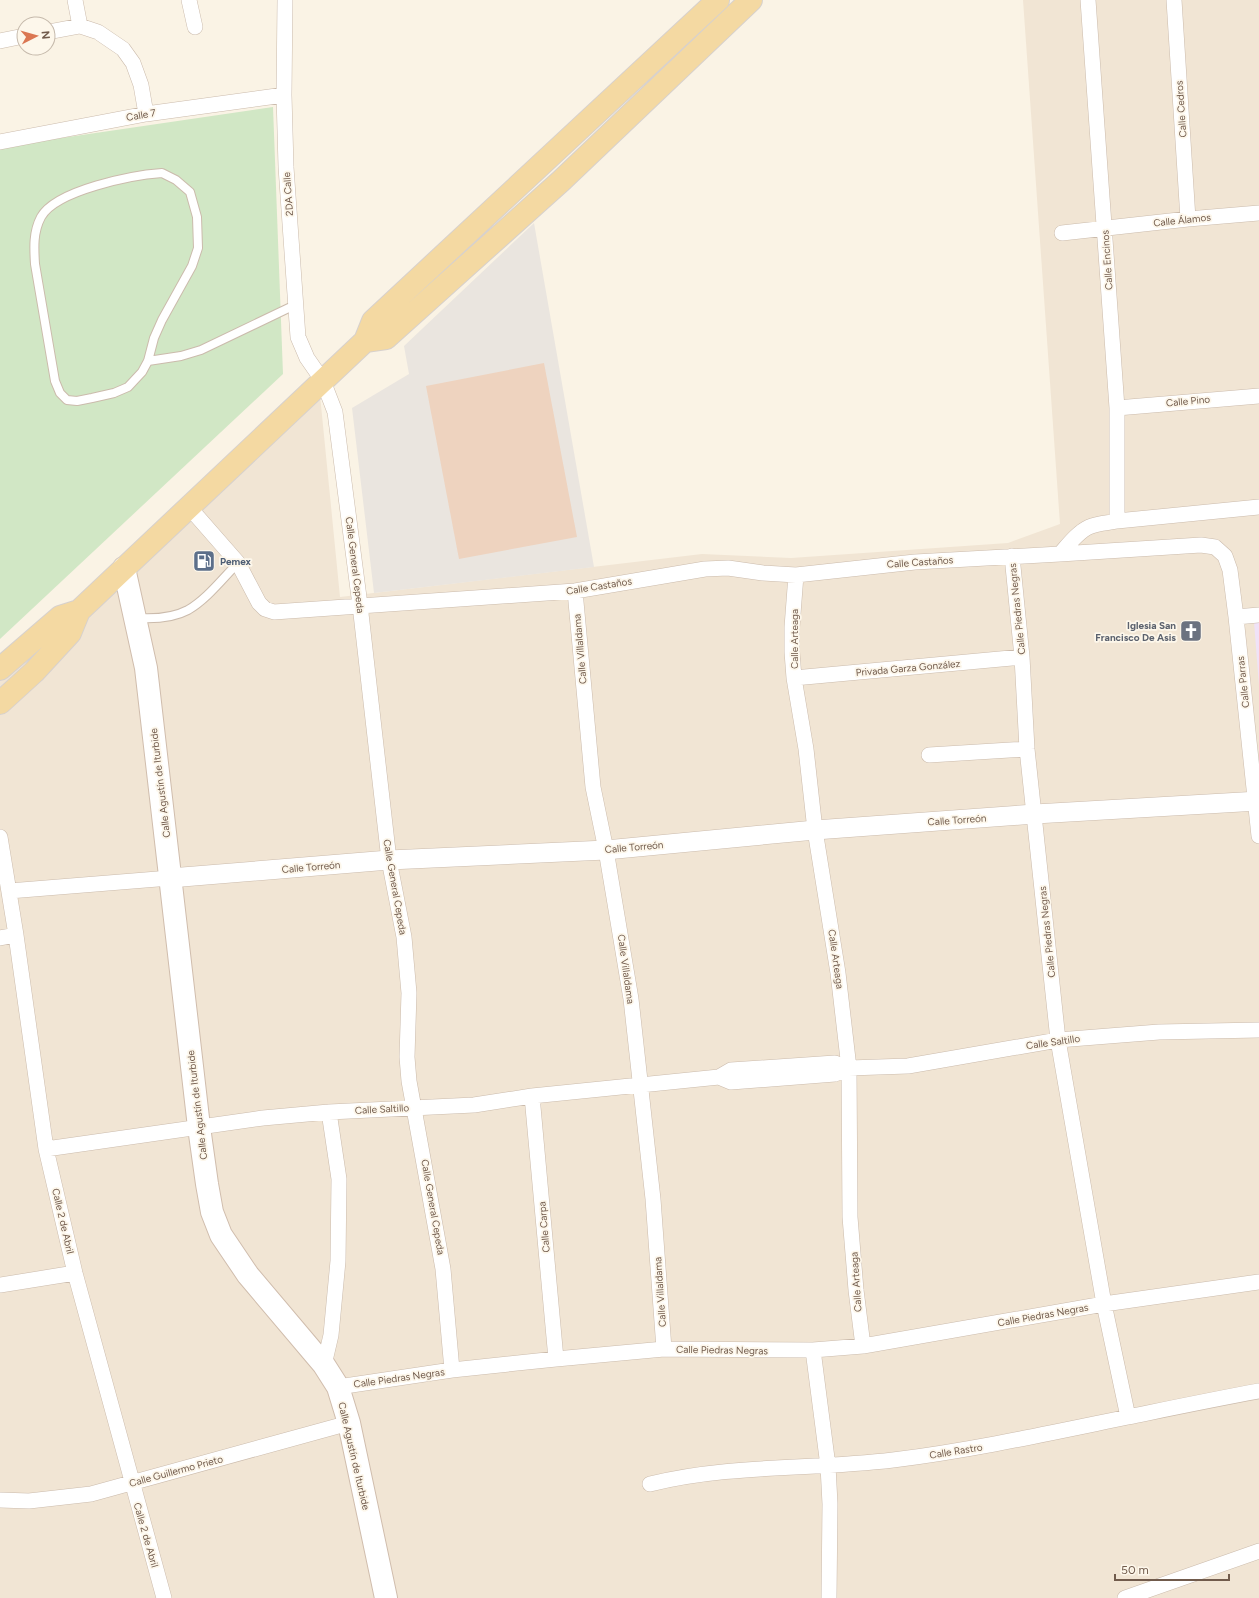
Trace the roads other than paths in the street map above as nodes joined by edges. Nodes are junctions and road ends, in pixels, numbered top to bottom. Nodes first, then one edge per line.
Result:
1 (75, 0) edge
2 (189, 0) edge
3 (285, 0) edge
4 (718, 0) edge
5 (751, 0) edge
6 (1088, 0) edge
7 (1174, 0) edge
8 (80, 26) junction
9 (195, 27) dead end
10 (56, 30) edge
11 (16, 38) edge
12 (0, 41) edge
13 (284, 95) junction
14 (146, 114) junction
15 (0, 142) edge
16 (1259, 213) edge
17 (1188, 219) junction
18 (1104, 228) junction
19 (1062, 232) dead end
20 (295, 305) junction
21 (365, 341) junction
22 (148, 361) junction
23 (323, 381) junction
24 (1259, 396) edge
25 (1117, 408) junction
26 (189, 506) junction
27 (1259, 507) edge
28 (1118, 521) junction
29 (1201, 545) joint
30 (1060, 554) junction
31 (1012, 556) junction
32 (238, 563) junction
33 (124, 568) junction
34 (796, 575) junction
35 (575, 591) junction
36 (360, 605) junction
37 (79, 611) junction
38 (1259, 615) edge
39 (1236, 617) junction
40 (136, 618) junction
41 (1022, 658) junction
42 (0, 669) edge
43 (794, 678) junction
44 (0, 703) edge
45 (1027, 749) junction
46 (929, 755) dead end
47 (1257, 801) edge
48 (1035, 814) junction
49 (815, 830) junction
50 (1259, 836) edge
51 (0, 837) edge
52 (606, 850) junction
53 (389, 860) junction
54 (170, 878) junction
55 (9, 891) junction
56 (16, 935) junction
57 (0, 938) edge
58 (1259, 1030) edge
59 (1058, 1040) junction
60 (849, 1068) junction
61 (639, 1084) junction
62 (532, 1096) junction
63 (415, 1107) junction
64 (329, 1112) junction
65 (199, 1128) junction
66 (46, 1149) junction
67 (75, 1273) junction
68 (1259, 1282) edge
69 (0, 1285) edge
70 (1104, 1304) junction
71 (863, 1346) junction
72 (664, 1349) junction
73 (813, 1350) junction
74 (556, 1358) junction
75 (324, 1365) junction
76 (452, 1370) junction
77 (338, 1387) junction
78 (1259, 1391) edge
79 (1128, 1417) junction
80 (348, 1423) junction
81 (828, 1466) junction
82 (132, 1483) junction
83 (650, 1484) dead end
84 (0, 1500) edge
85 (1259, 1551) edge
86 (164, 1598) edge
87 (386, 1598) edge
88 (829, 1598) edge
89 (1125, 1598) edge

1 - 8 street
2 - 9 street
3 - 13 street, 2DA Calle
4 - 21 main road
5 - 21 main road
6 - 18 street, Calle Encinos
7 - 17 street, Calle Cedros
8 - 10 street
8 - 14 street
11 - 12 street
13 - 14 street, Calle 7
13 - 20 street, 2DA Calle
14 - 15 street, Calle 7
16 - 17 street, Calle Álamos
17 - 18 street, Calle Álamos
18 - 19 street, Calle Álamos
18 - 25 street, Calle Encinos
20 - 22 lane
20 - 23 street, 2DA Calle
21 - 23 main road
22 - 22 lane
23 - 26 main road
23 - 36 street, Calle General Cepeda
24 - 25 street, Calle Pino
25 - 28 street, Calle Encinos
26 - 32 street, Calle Castaños
26 - 33 main road
27 - 28 street
28 - 30 street
29 - 30 street, Calle Castaños
29 - 39 street, Calle Parras
30 - 31 street, Calle Castaños
31 - 34 street, Calle Castaños
31 - 41 street, Calle Piedras Negras
32 - 36 street, Calle Castaños
32 - 40 lane
33 - 37 main road
33 - 40 main road, Calle Agustín de Iturbide
34 - 35 street, Calle Castaños
34 - 43 street, Calle Arteaga
35 - 36 street, Calle Castaños
35 - 52 street, Calle Villaldama
36 - 53 street, Calle General Cepeda
37 - 42 main road
37 - 44 main road
38 - 39 street
39 - 47 street, Calle Parras
40 - 54 main road, Calle Agustín de Iturbide
41 - 43 street, Privada Garza González
41 - 45 street, Calle Piedras Negras
43 - 49 street, Calle Arteaga
45 - 46 street
45 - 48 street, Calle Piedras Negras
47 - 48 street, Calle Torreón
47 - 50 street, Calle Parras
48 - 49 street, Calle Torreón
48 - 59 street, Calle Piedras Negras
49 - 52 street, Calle Torreón
49 - 60 street, Calle Arteaga
51 - 55 street, Calle 2 de Abril
52 - 53 street, Calle Torreón
52 - 61 street, Calle Villaldama
53 - 54 street, Calle Torreón
53 - 63 street, Calle General Cepeda
54 - 55 street, Calle Torreón
54 - 65 main road, Calle Agustín de Iturbide
55 - 56 street, Calle 2 de Abril
56 - 57 street
56 - 66 street, Calle 2 de Abril
58 - 59 street, Calle Saltillo
59 - 60 street, Calle Saltillo
59 - 70 street, Calle Piedras Negras
60 - 61 street, Calle Saltillo
60 - 71 street, Calle Arteaga
61 - 62 street, Calle Saltillo
61 - 72 street, Calle Villaldama
62 - 63 street, Calle Saltillo
62 - 74 street, Calle Carpa
63 - 64 street, Calle Saltillo
63 - 76 street, Calle General Cepeda
64 - 65 street, Calle Saltillo
64 - 75 street
65 - 66 street, Calle Saltillo
65 - 75 main road, Calle Agustín de Iturbide
66 - 67 street, Calle 2 de Abril
67 - 69 street
67 - 82 street, Calle 2 de Abril
68 - 70 street, Calle Piedras Negras
70 - 71 street, Calle Piedras Negras
70 - 79 street, Calle Piedras Negras
71 - 73 street, Calle Piedras Negras
72 - 73 street, Calle Piedras Negras
72 - 74 street, Calle Piedras Negras
73 - 81 street
74 - 76 street, Calle Piedras Negras
75 - 77 main road, Calle Agustín de Iturbide
76 - 77 street, Calle Piedras Negras
77 - 80 main road, Calle Agustín de Iturbide
78 - 79 street, Calle Rastro
79 - 81 street, Calle Rastro
80 - 82 street, Calle Guillermo Prieto
80 - 87 main road, Calle Agustín de Iturbide
81 - 83 street, Calle Rastro
81 - 88 street
82 - 84 street, Calle Guillermo Prieto
82 - 86 street, Calle 2 de Abril
85 - 89 street

